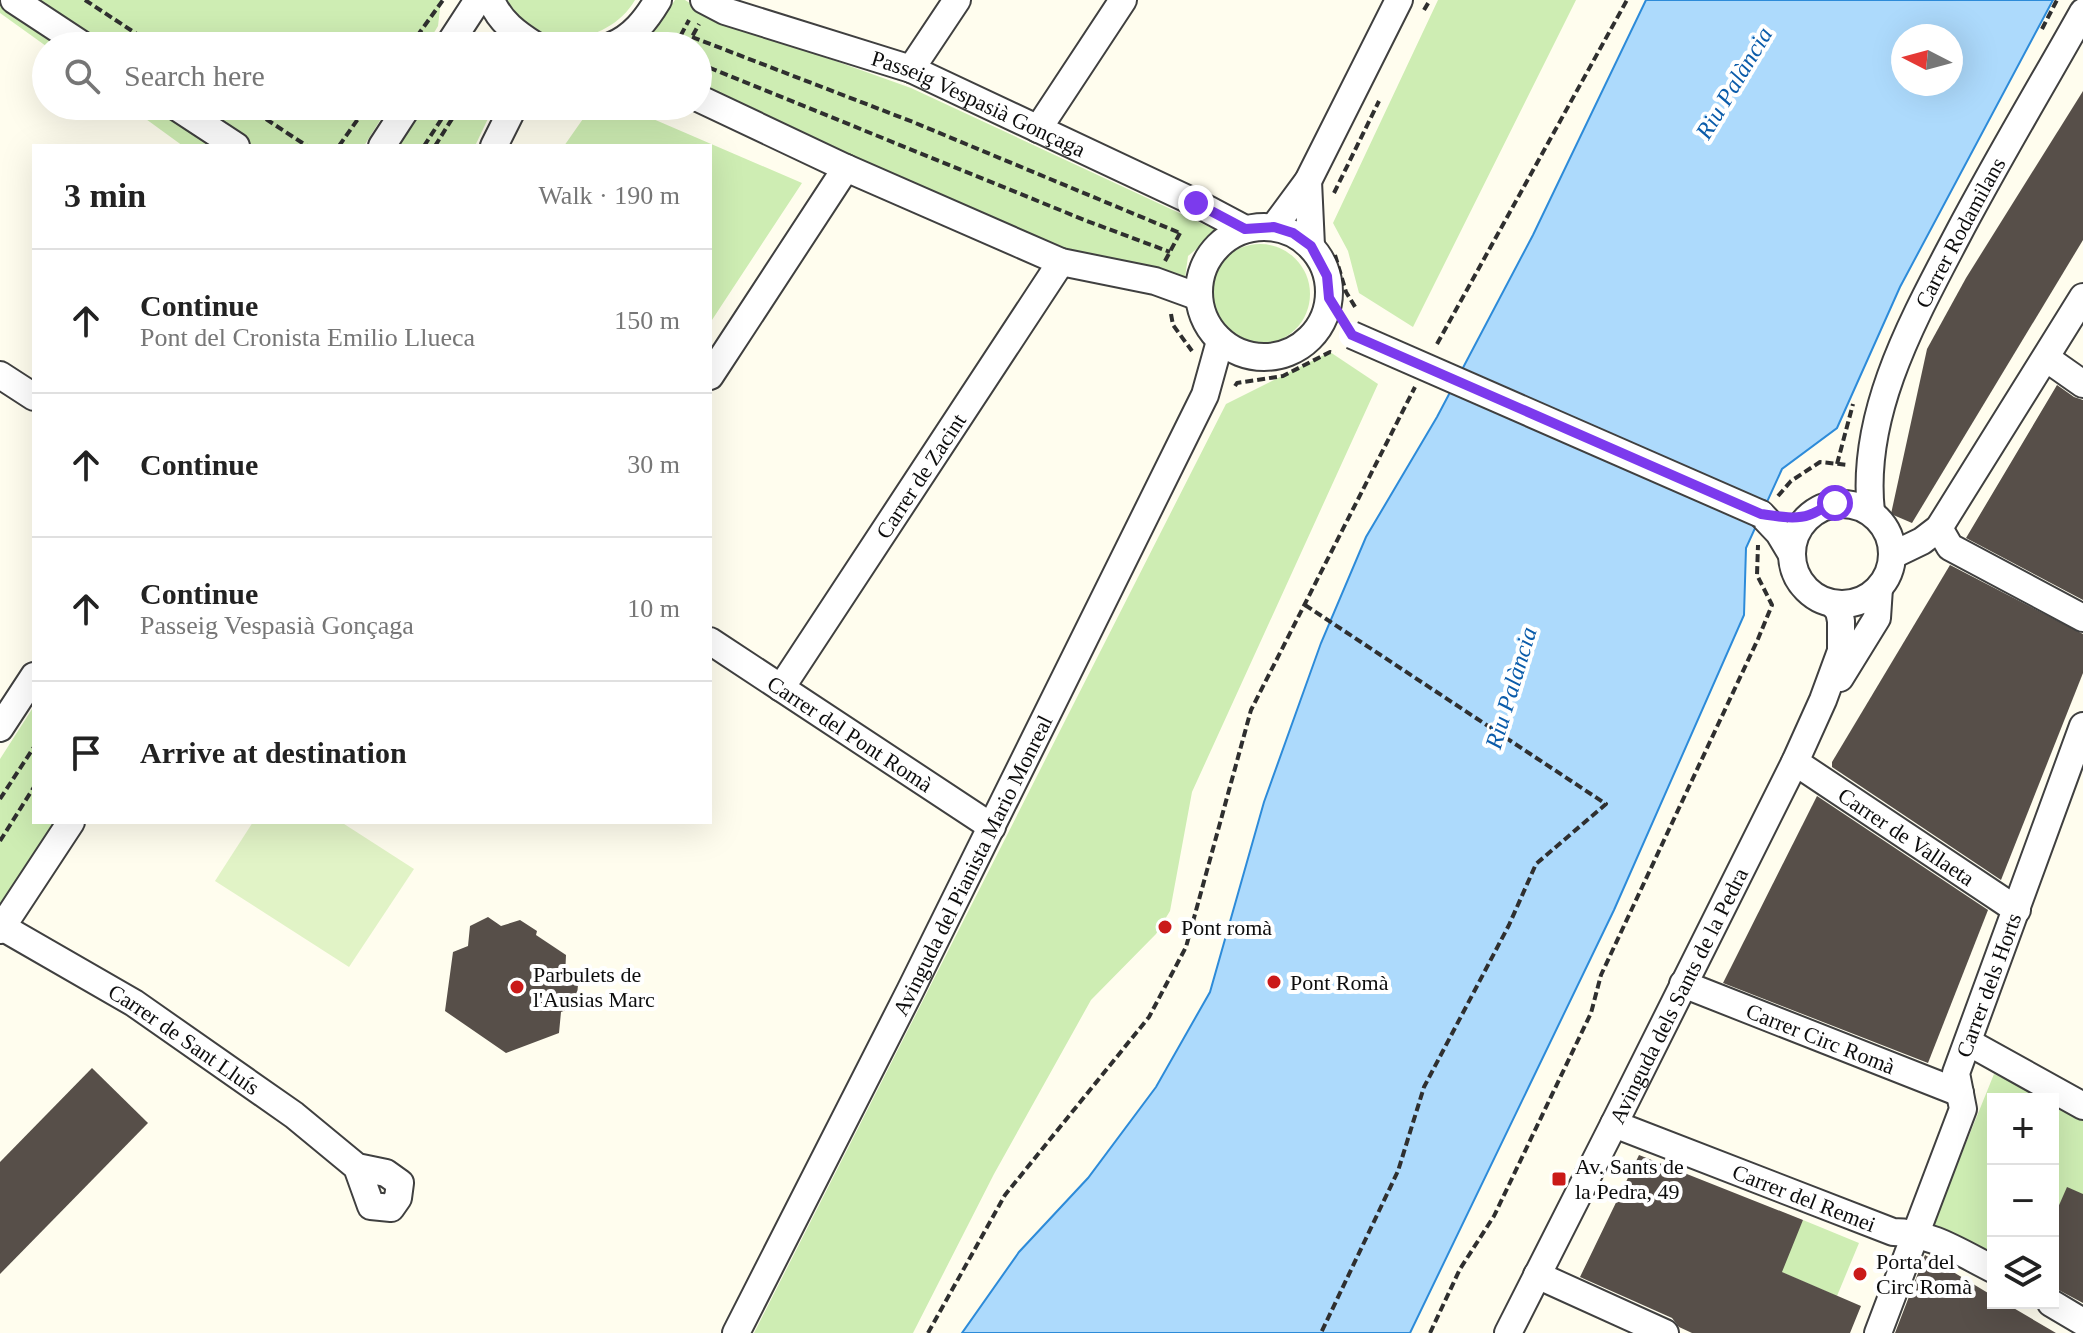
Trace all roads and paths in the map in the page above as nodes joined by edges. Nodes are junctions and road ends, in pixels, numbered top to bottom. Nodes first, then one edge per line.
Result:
1 (14, 0) edge
2 (85, 0) edge
3 (443, 0) edge
4 (478, 0) edge
5 (491, 0) edge
6 (658, 0) edge
7 (957, 0) edge
8 (1123, 0) edge
9 (1399, 0) edge
10 (1430, 0) edge
11 (1627, 0) edge
12 (698, 7) edge
13 (1423, 14) dead end
14 (2082, 18) edge
15 (63, 32) edge
16 (134, 32) edge
17 (420, 32) edge
18 (457, 32) edge
19 (513, 32) edge
20 (633, 32) edge
21 (683, 32) edge
22 (712, 45) edge
23 (712, 69) edge
24 (911, 69) junction
25 (1381, 98) dead end
26 (712, 105) edge
27 (196, 120) edge
28 (267, 120) edge
29 (357, 120) edge
30 (399, 120) edge
31 (441, 120) edge
32 (451, 120) edge
33 (507, 120) edge
34 (1038, 129) junction
35 (233, 144) edge
36 (304, 144) edge
37 (340, 144) edge
38 (383, 144) edge
39 (425, 144) edge
40 (436, 144) edge
41 (495, 144) edge
42 (846, 168) junction
43 (1308, 181) junction
44 (1334, 194) dead end
45 (1274, 227) junction
46 (1245, 229) junction
47 (1180, 233) dead end
48 (1322, 249) junction
49 (1170, 252) dead end
50 (1061, 262) junction
51 (1155, 281) junction
52 (1199, 297) junction
53 (2083, 297) edge
54 (1329, 298) junction
55 (1356, 324) junction
56 (1308, 340) junction
57 (1220, 341) junction
58 (1434, 349) dead end
59 (1195, 356) dead end
60 (1252, 356) junction
61 (2046, 358) junction
62 (712, 373) edge
63 (0, 375) edge
64 (1420, 378) dead end
65 (2083, 384) edge
66 (1205, 395) junction
67 (32, 396) edge
68 (1870, 468) junction
69 (1860, 508) junction
70 (1761, 514) junction
71 (1809, 515) junction
72 (1939, 528) junction
73 (1791, 553) junction
74 (1893, 555) junction
75 (1879, 588) junction
76 (1305, 604) junction
77 (1833, 604) junction
78 (2083, 618) edge
79 (712, 642) edge
80 (32, 679) edge
81 (781, 688) junction
82 (1823, 700) junction
83 (0, 728) edge
84 (2081, 739) edge
85 (32, 750) edge
86 (1795, 762) junction
87 (32, 790) edge
88 (0, 799) edge
89 (70, 824) edge
90 (992, 827) junction
91 (0, 841) edge
92 (2017, 910) junction
93 (1, 928) edge
94 (1683, 984) junction
95 (1968, 1042) junction
96 (1960, 1093) junction
97 (2083, 1106) edge
98 (1614, 1124) junction
99 (357, 1167) dead end
100 (1914, 1232) junction
101 (1987, 1266) edge
102 (1537, 1275) junction
103 (2059, 1308) edge
104 (2083, 1322) edge
105 (736, 1333) edge
106 (928, 1333) edge
107 (1321, 1333) edge
108 (1430, 1333) edge
109 (1508, 1333) edge
110 (1665, 1333) edge
111 (1878, 1333) edge

1 - 15 street
2 - 16 path
3 - 17 path
4 - 18 street
5 - 19 street
6 - 20 street
7 - 24 street
8 - 34 street
9 - 43 street
10 - 13 path
11 - 58 path
12 - 21 path
12 - 24 street, Passeig Vespasià Gonçaga
14 - 68 street, Carrer Rodamilans
22 - 47 path
23 - 49 path
24 - 34 street, Passeig Vespasià Gonçaga
25 - 44 path
26 - 42 street
27 - 35 street
28 - 36 path
29 - 37 path
30 - 38 street
31 - 39 path
32 - 40 path
33 - 41 street
34 - 46 street, Passeig Vespasià Gonçaga
42 - 50 street
42 - 62 street
43 - 45 street
43 - 48 street
45 - 46 street
45 - 48 street
46 - 52 street
48 - 54 street
48 - 55 path
50 - 51 street
50 - 81 street, Carrer de Zacint
51 - 52 street
51 - 59 path
52 - 57 street
53 - 61 street
54 - 55 street
54 - 56 street
55 - 56 street
55 - 66 path
55 - 70 street, bridge
56 - 60 street
57 - 60 street
57 - 66 street, Avinguda del Pianista Mario Monreal
60 - 66 street, Avinguda del Pianista Mario Monreal
61 - 65 street
61 - 72 street
63 - 67 street
64 - 76 path
66 - 90 street, Avinguda del Pianista Mario Monreal
68 - 69 street, Carrer Rodamilans
68 - 70 path
69 - 71 street
69 - 74 street
70 - 71 street
70 - 73 street
70 - 108 path
71 - 73 street
72 - 74 street
72 - 78 street
73 - 77 street
74 - 75 street
75 - 77 street
75 - 82 street
76 - 106 path
76 - 107 path
77 - 82 street
79 - 81 street, Carrer del Pont Romà
80 - 83 street
81 - 90 street, Carrer del Pont Romà
82 - 86 street, Avinguda dels Sants de la Pedra
84 - 92 street, Carrer dels Horts
85 - 88 path
86 - 92 street, Carrer de Vallaeta
86 - 94 street, Avinguda dels Sants de la Pedra
87 - 91 path
89 - 93 street
90 - 105 street, Avinguda del Pianista Mario Monreal
92 - 95 street, Carrer dels Horts
93 - 99 street, Carrer de Sant Lluís
94 - 96 street, Carrer Circ Romà
94 - 98 street, Avinguda dels Sants de la Pedra
95 - 96 street, Carrer dels Horts
95 - 97 street
96 - 100 street, Carrer dels Horts
98 - 100 street, Carrer del Remei
98 - 102 street, Avinguda dels Sants de la Pedra
100 - 101 street, Carrer del Remei
100 - 111 street, Carrer dels Horts
102 - 109 street, Avinguda dels Sants de la Pedra
102 - 110 street
103 - 104 street

